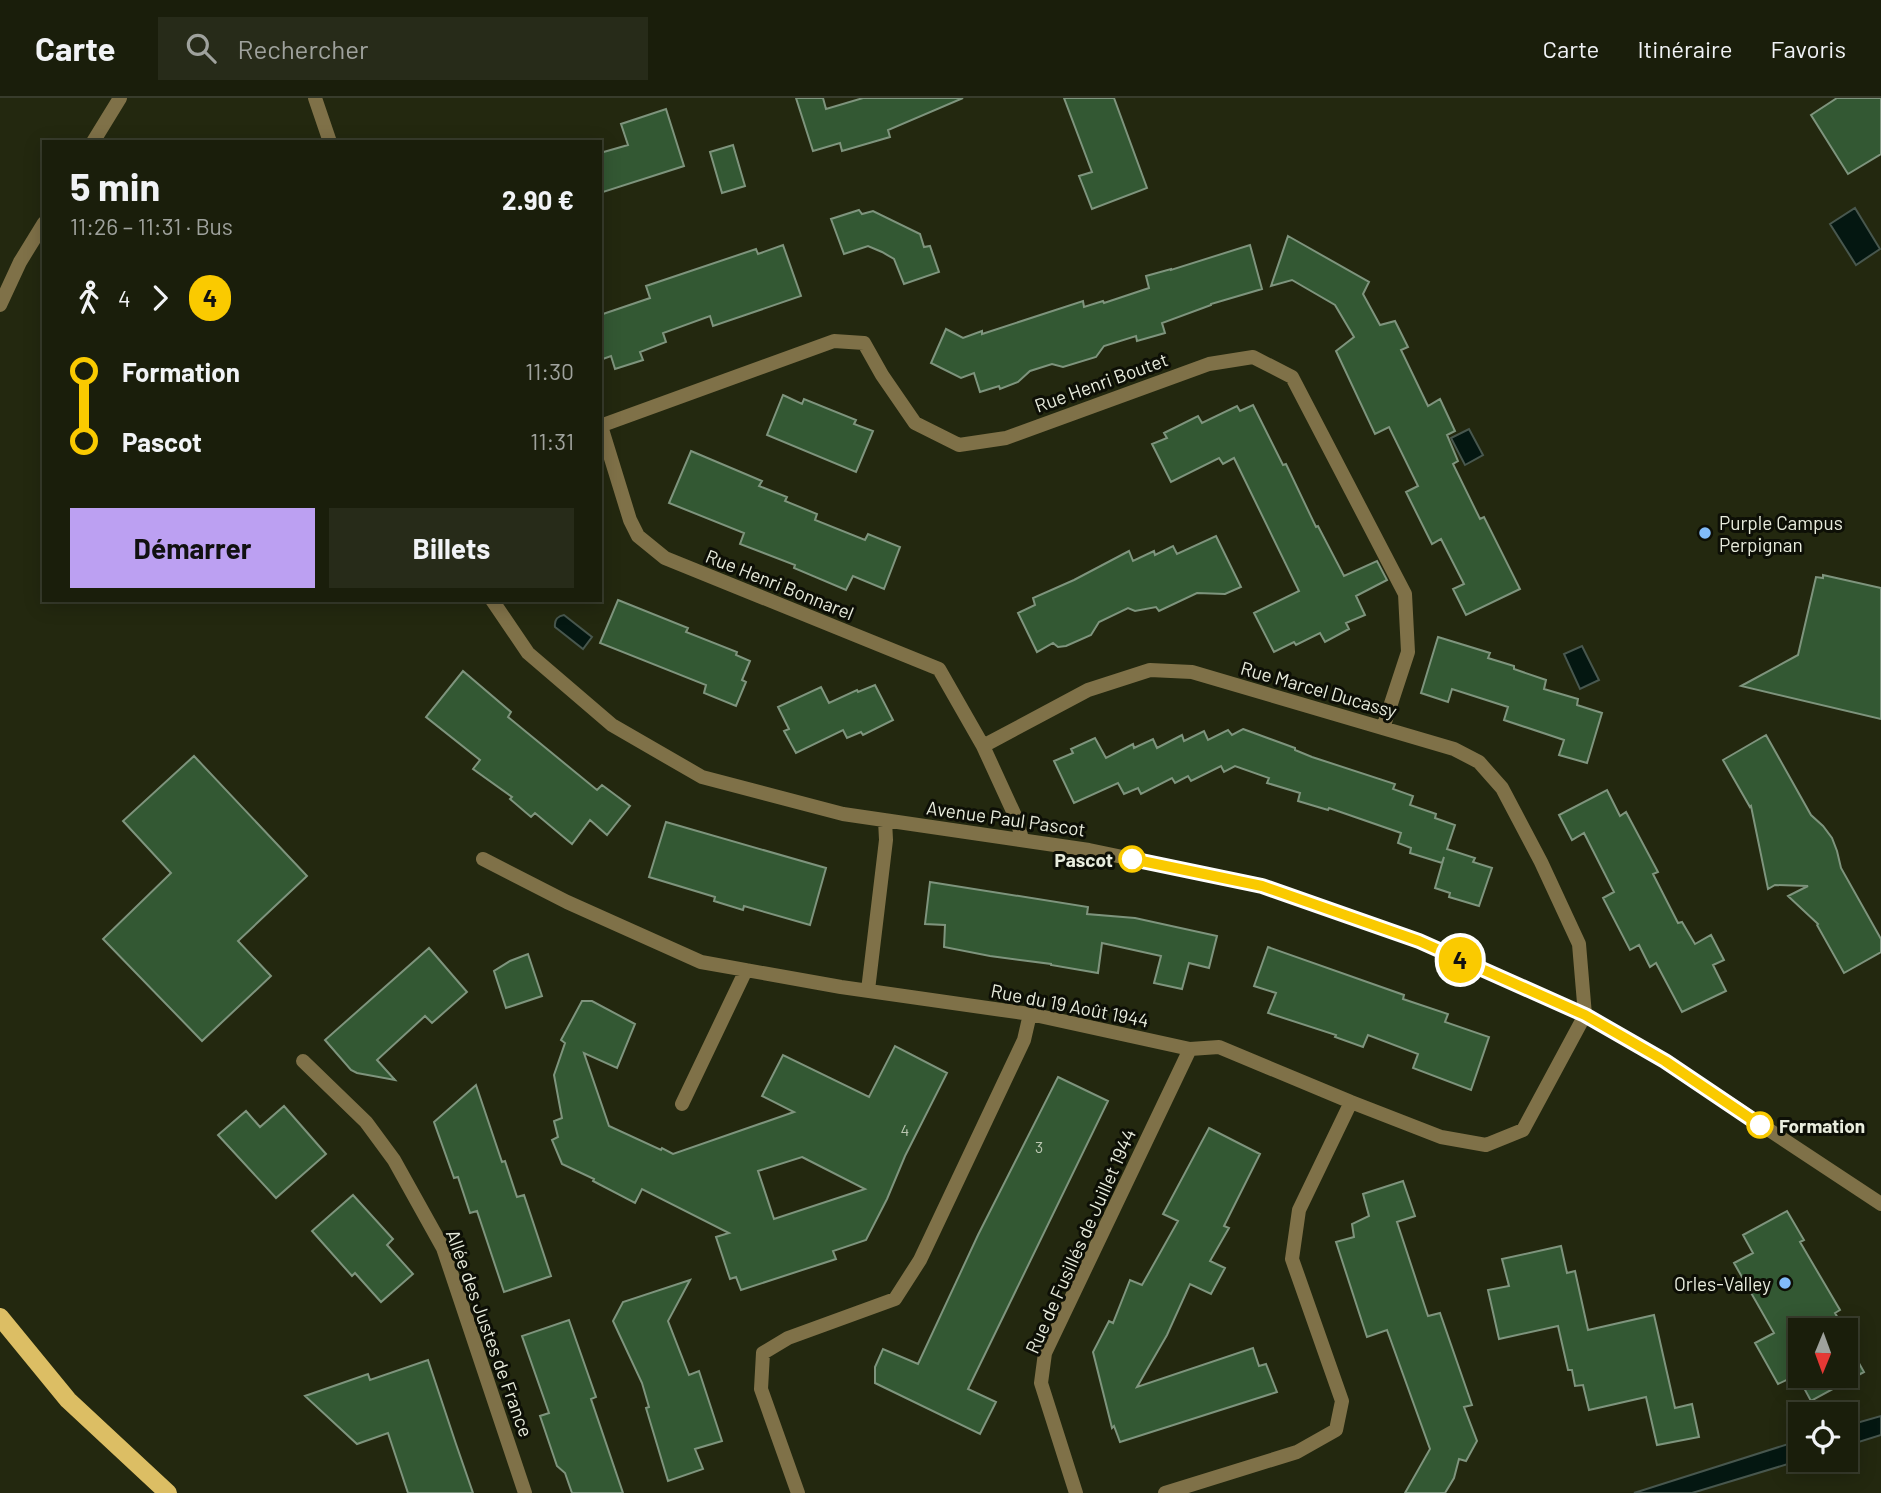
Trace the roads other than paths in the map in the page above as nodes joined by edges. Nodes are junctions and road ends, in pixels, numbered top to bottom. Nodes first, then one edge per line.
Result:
1 (120, 98) edge
2 (315, 98) edge
3 (94, 140) edge
4 (329, 140) edge
5 (42, 226) edge
6 (0, 305) edge
7 (602, 426) edge
8 (602, 429) edge
9 (493, 602) edge
10 (1383, 728) junction
11 (983, 746) junction
12 (885, 820) junction
13 (1022, 839) junction
14 (483, 859) dead end
15 (746, 970) junction
16 (868, 990) junction
17 (1030, 1014) junction
18 (1585, 1015) junction
19 (1190, 1049) junction
20 (303, 1061) dead end
21 (1351, 1102) junction
22 (682, 1104) dead end
23 (1881, 1203) edge
24 (0, 1317) edge
25 (168, 1493) edge
26 (525, 1493) edge
27 (798, 1493) edge
28 (1076, 1493) edge
29 (1165, 1493) edge

1 - 3 street
2 - 4 street
5 - 6 street
7 - 10 street, Rue Henri Boutet
8 - 11 street, Rue Henri Bonnarel
9 - 12 street, Avenue Paul Pascot
10 - 11 street, Rue Marcel Ducassy
10 - 18 street, Rue Marcel Ducassy
11 - 13 street
12 - 13 street, Avenue Paul Pascot
12 - 16 street
13 - 18 street, Avenue Paul Pascot
14 - 15 street, Rue du 19 Août 1944
15 - 16 street, Rue du 19 Août 1944
15 - 22 street
16 - 17 street, Rue du 19 Août 1944
17 - 19 street, Rue du 19 Août 1944
17 - 27 street
18 - 21 street, Rue du 19 Août 1944
18 - 23 street, Avenue Paul Pascot
19 - 21 street, Rue du 19 Août 1944
19 - 28 street, Rue de Fusillés de Juillet 1944
20 - 26 street, Allée des Justes de France
21 - 29 street
24 - 25 main road

